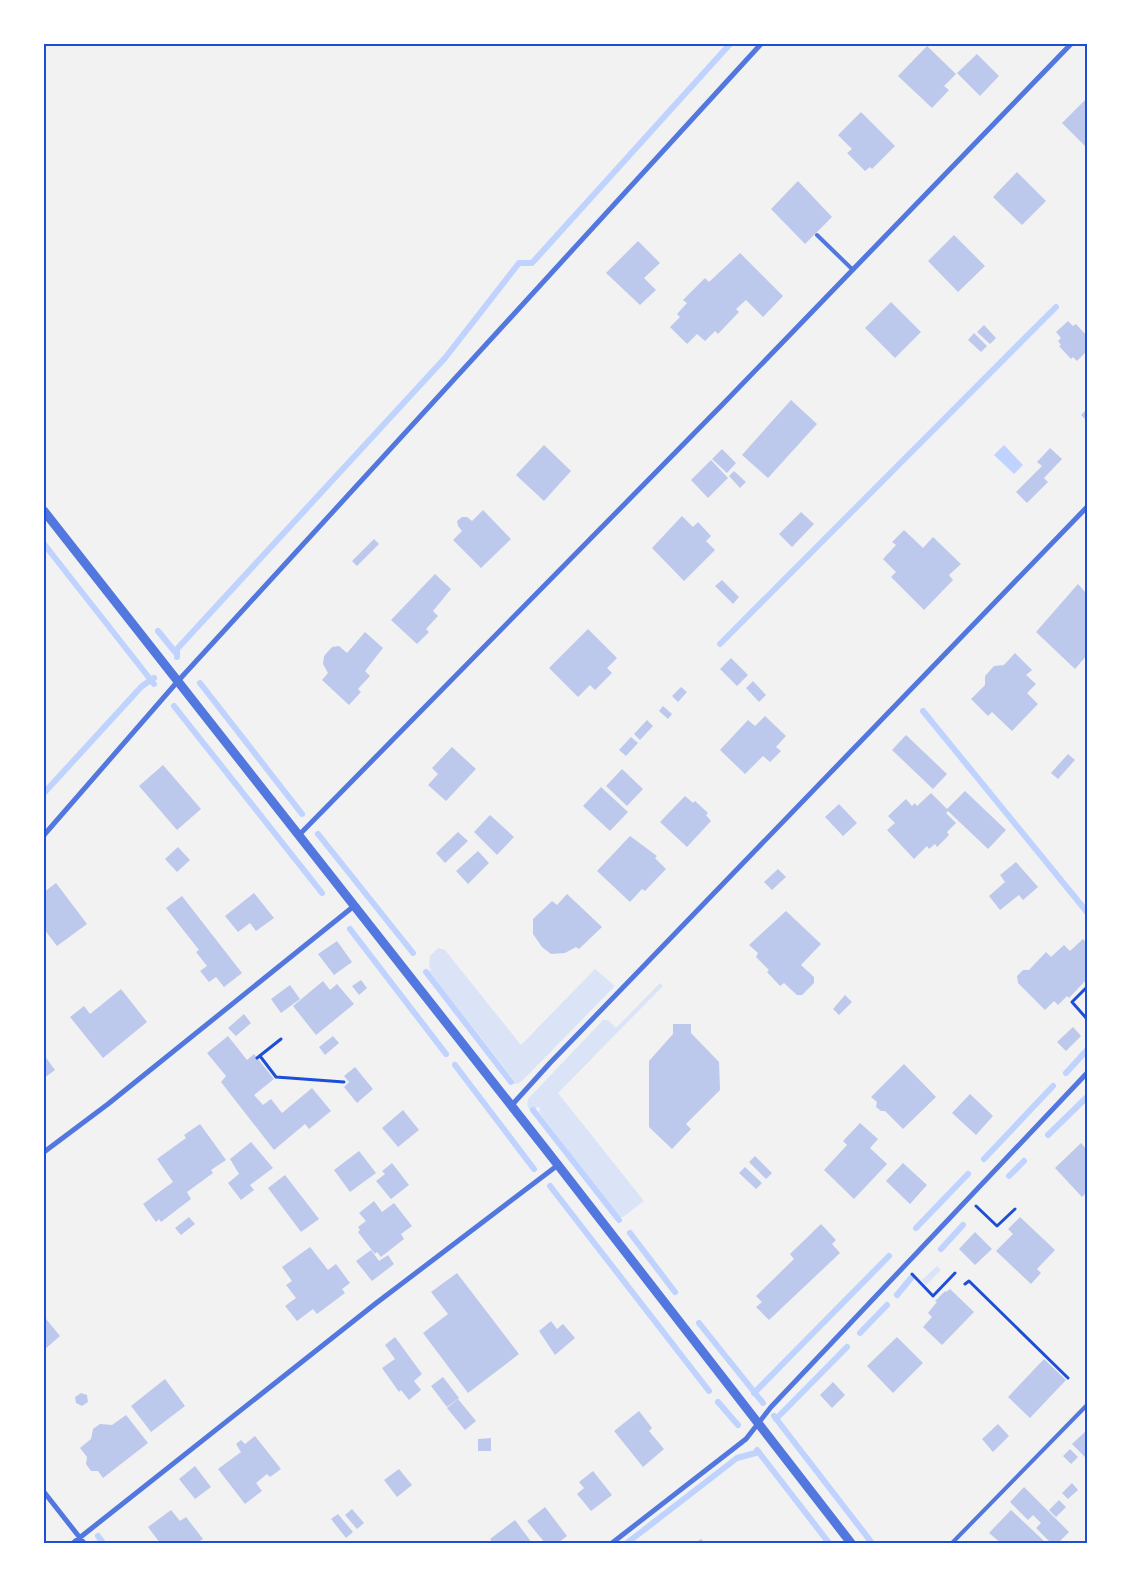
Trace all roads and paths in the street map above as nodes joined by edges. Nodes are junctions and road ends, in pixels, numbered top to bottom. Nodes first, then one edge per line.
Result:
1 (761, 44) edge
2 (1070, 44) edge
3 (817, 235) dead end
4 (852, 269) junction
5 (1087, 507) edge
6 (44, 511) edge
7 (178, 681) junction
8 (44, 835) edge
9 (299, 835) junction
10 (354, 906) junction
11 (1087, 987) edge
12 (1087, 1019) edge
13 (281, 1039) dead end
14 (1087, 1073) edge
15 (344, 1082) dead end
16 (511, 1106) junction
17 (44, 1152) edge
18 (558, 1165) junction
19 (969, 1198) junction
20 (1015, 1208) dead end
21 (955, 1273) dead end
22 (966, 1284) dead end
23 (924, 1287) dead end
24 (1068, 1378) dead end
25 (1087, 1405) edge
26 (758, 1423) junction
27 (44, 1492) edge
28 (80, 1538) junction
29 (73, 1543) edge
30 (84, 1543) edge
31 (612, 1543) edge
32 (851, 1543) edge
33 (952, 1543) edge

1 - 7 street
2 - 4 street
3 - 4 lane
4 - 9 street
5 - 16 street
6 - 7 street
7 - 8 street
7 - 9 street
9 - 10 street
10 - 16 street
10 - 17 street
11 - 12 path
13 - 15 path
14 - 19 street
16 - 18 street
18 - 26 street
18 - 28 street
19 - 20 path
19 - 26 street
21 - 23 path
22 - 24 path
25 - 33 lane
26 - 31 street
26 - 32 street
27 - 28 street
28 - 29 street
28 - 30 street

